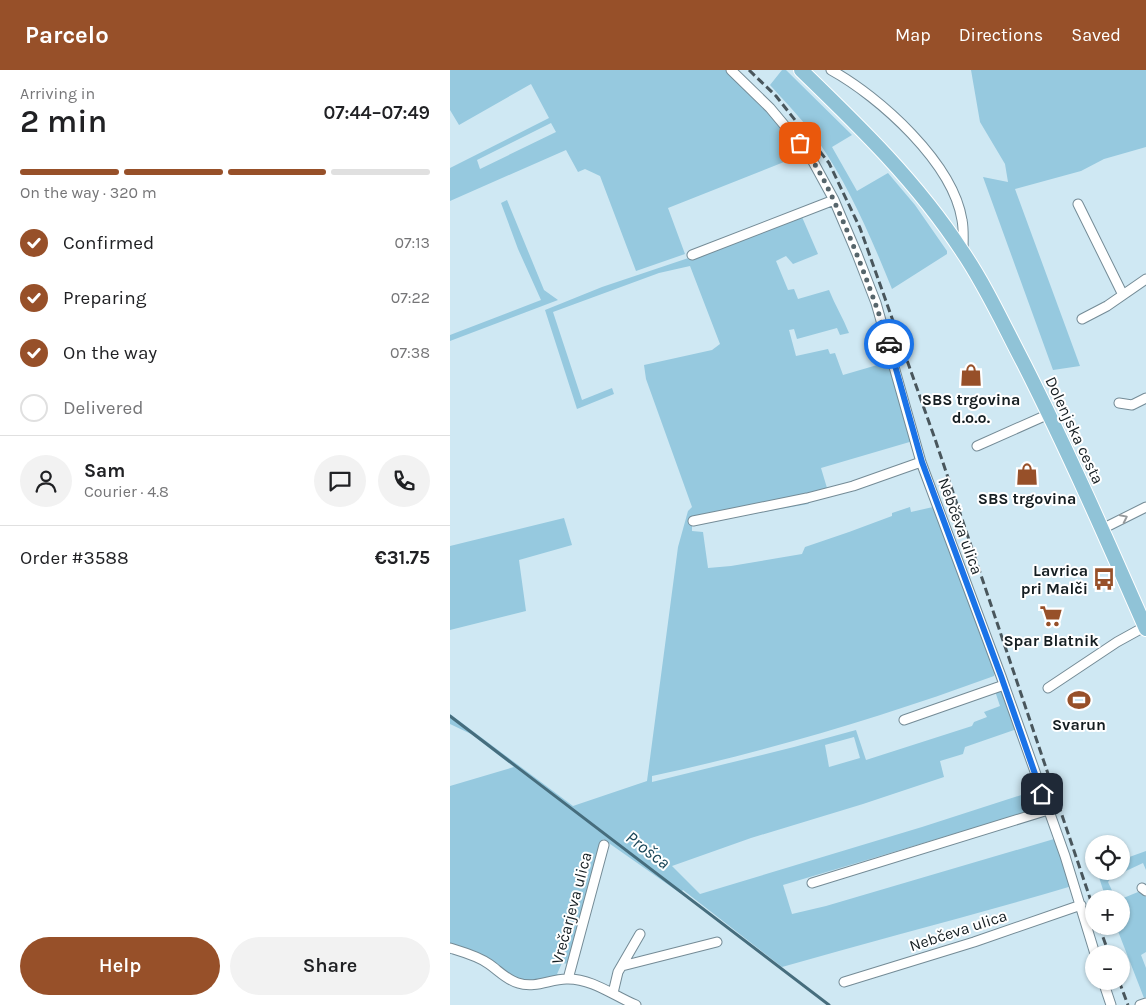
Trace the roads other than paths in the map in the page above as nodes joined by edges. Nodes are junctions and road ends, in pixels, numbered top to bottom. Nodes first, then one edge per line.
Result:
1 (731, 70) edge
2 (801, 70) edge
3 (832, 70) edge
4 (834, 200) junction
5 (1078, 204) dead end
6 (963, 251) junction
7 (692, 255) dead end
8 (1146, 279) edge
9 (1123, 295) junction
10 (1082, 319) dead end
11 (1146, 398) edge
12 (1119, 403) dead end
13 (1049, 414) junction
14 (978, 446) dead end
15 (922, 462) junction
16 (1146, 508) edge
17 (693, 521) dead end
18 (1102, 529) junction
19 (1146, 627) edge
20 (1004, 685) junction
21 (1048, 688) dead end
22 (904, 720) dead end
23 (1048, 810) junction
24 (604, 845) dead end
25 (812, 883) dead end
26 (1081, 906) junction
27 (640, 934) dead end
28 (718, 942) dead end
29 (1092, 945) edge
30 (450, 948) edge
31 (622, 966) junction
32 (568, 979) junction
33 (844, 982) dead end
34 (1106, 990) edge
35 (613, 993) junction
36 (1146, 1004) edge
37 (636, 1005) edge
38 (1111, 1005) edge
39 (1140, 1005) edge

1 - 4 street, Nebčeva ulica
2 - 6 main road, Dolenjska cesta
3 - 6 street, Dolenjska cesta
4 - 7 street
4 - 15 street, Nebčeva ulica
5 - 9 street
6 - 13 main road, Dolenjska cesta
8 - 9 street
9 - 10 street
11 - 12 street
13 - 14 street
13 - 18 main road, Dolenjska cesta
15 - 17 street, Nebčeva ulica
15 - 20 street, Nebčeva ulica
18 -> 16 street
18 - 19 main road, Dolenjska cesta
19 - 21 street
20 - 22 street
20 - 23 street, Nebčeva ulica
23 - 25 street
23 - 26 street, Nebčeva ulica
24 - 32 street, Vrečarjeva ulica
26 - 29 street, Nebčeva ulica
26 - 33 street, Nebčeva ulica
27 - 31 street
28 - 31 street
30 - 32 street, Vrečarjeva ulica
31 - 35 street
32 - 35 street, Vrečarjeva ulica
34 - 38 street
35 - 37 street, Vrečarjeva ulica
36 - 39 street

